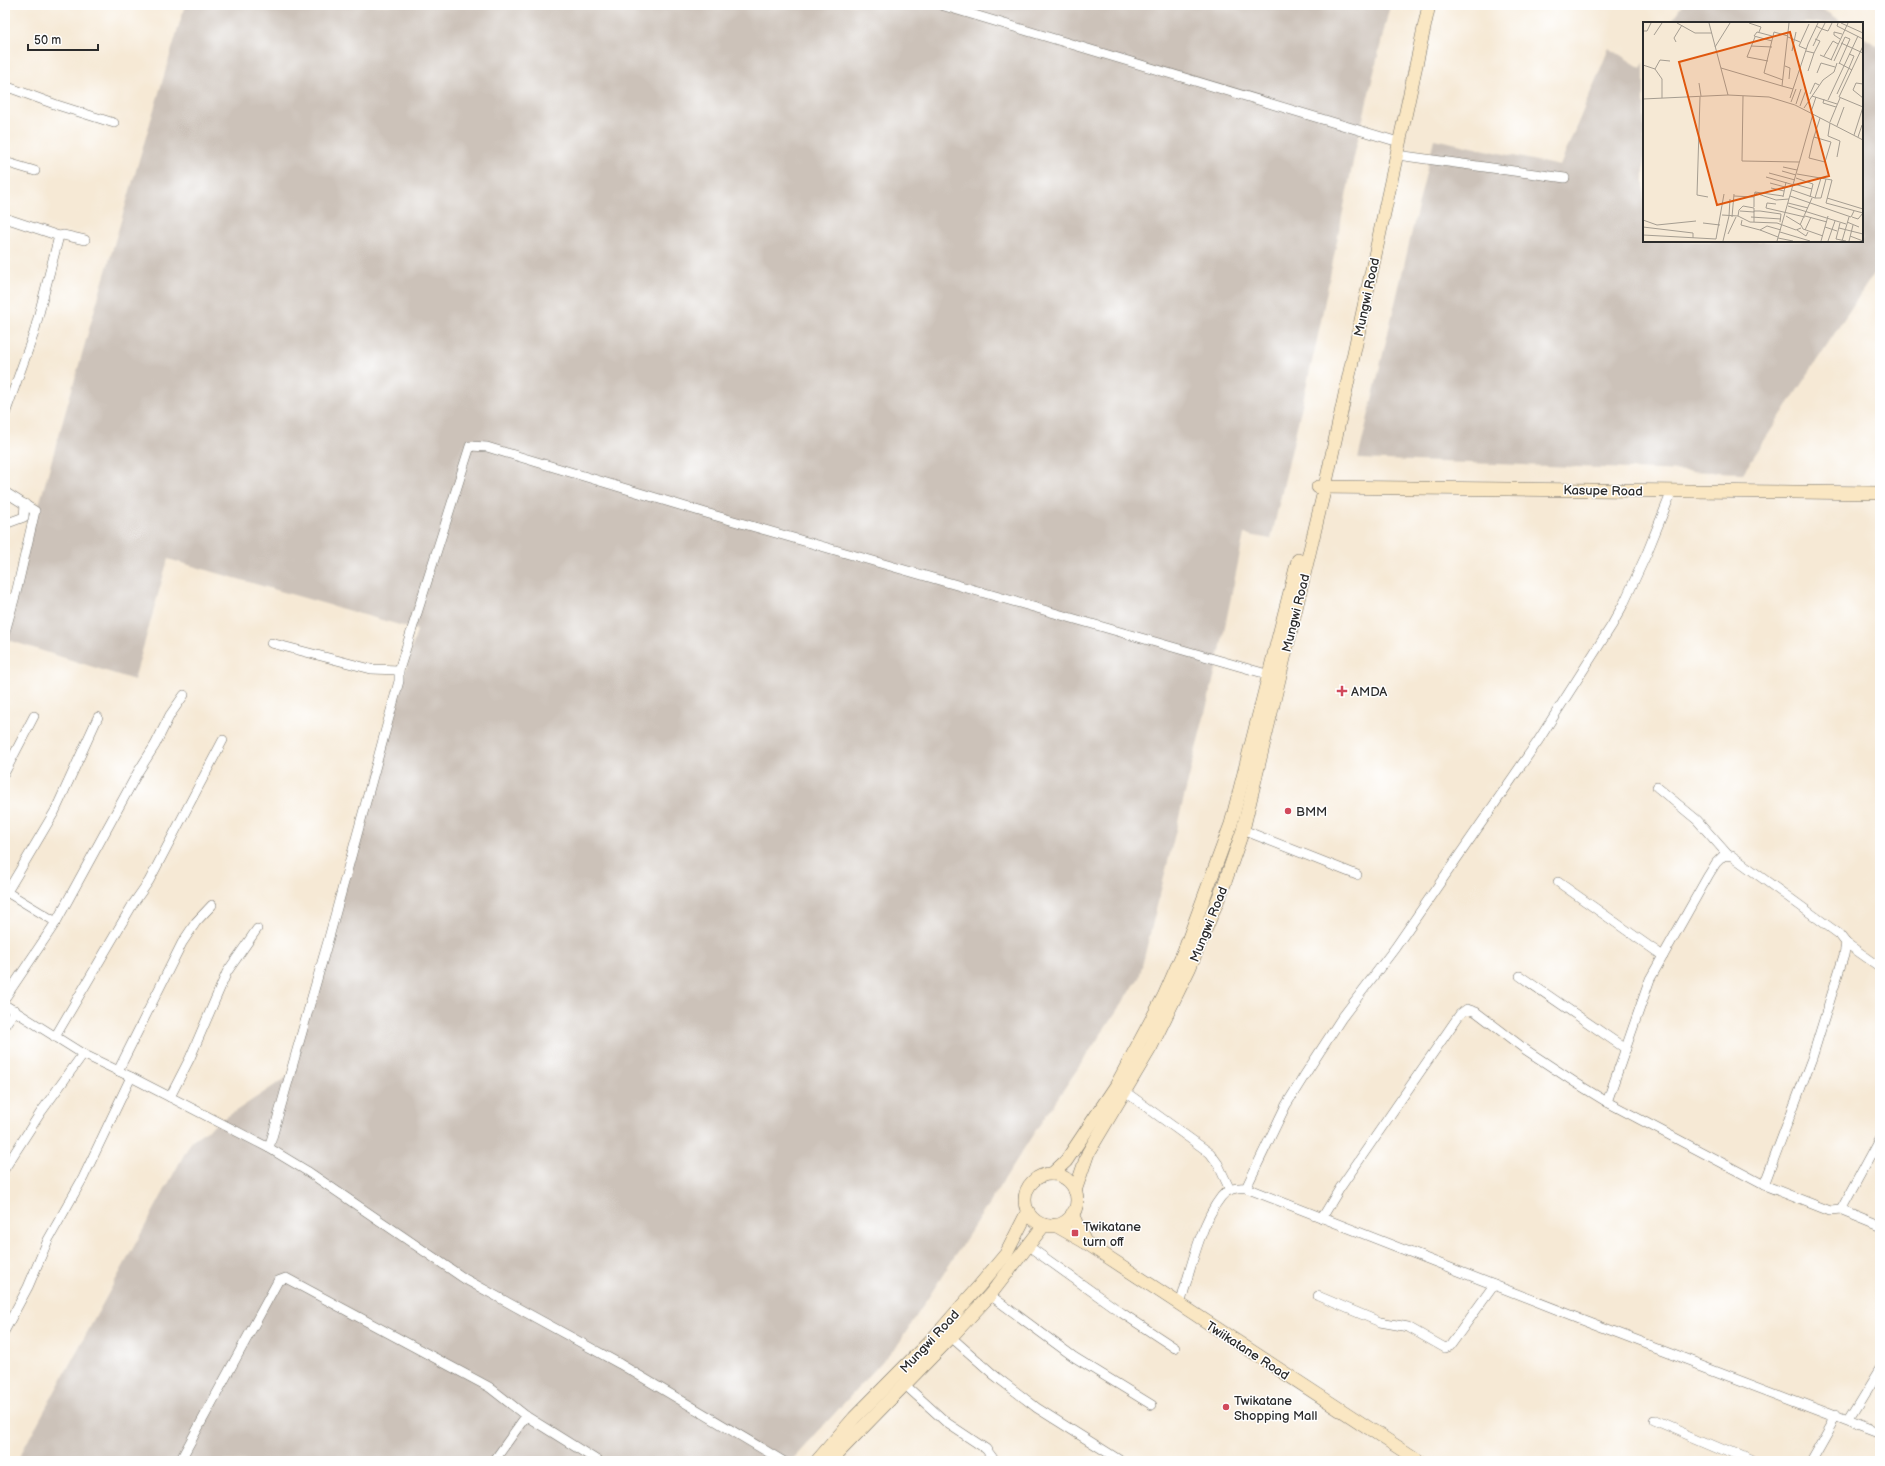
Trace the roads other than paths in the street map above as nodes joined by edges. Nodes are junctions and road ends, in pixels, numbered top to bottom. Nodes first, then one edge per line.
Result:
1 (941, 5) edge
2 (1422, 5) edge
3 (1429, 5) edge
4 (5, 86) edge
5 (114, 123) dead end
6 (1392, 140) junction
7 (1397, 155) junction
8 (5, 162) edge
9 (35, 171) dead end
10 (1565, 178) dead end
11 (5, 218) edge
12 (59, 236) junction
13 (85, 240) dead end
14 (5, 414) edge
15 (1321, 487) junction
16 (1672, 491) junction
17 (5, 492) edge
18 (1880, 493) edge
19 (25, 504) junction
20 (5, 524) edge
21 (5, 632) edge
22 (271, 642) dead end
23 (399, 670) junction
24 (1270, 675) junction
25 (184, 695) dead end
26 (34, 716) dead end
27 (98, 717) dead end
28 (223, 740) dead end
29 (5, 772) edge
30 (1657, 786) dead end
31 (1243, 830) junction
32 (1728, 854) junction
33 (1357, 875) dead end
34 (1558, 882) dead end
35 (6, 892) edge
36 (212, 905) dead end
37 (56, 922) junction
38 (257, 928) dead end
39 (1846, 942) junction
40 (1663, 956) junction
41 (1880, 967) edge
42 (1520, 976) dead end
43 (5, 998) edge
44 (5, 1005) edge
45 (15, 1010) junction
46 (5, 1026) edge
47 (55, 1037) junction
48 (1626, 1049) junction
49 (83, 1054) junction
50 (118, 1070) junction
51 (131, 1076) junction
52 (1121, 1089) junction
53 (170, 1096) junction
54 (1607, 1102) junction
55 (1880, 1138) edge
56 (269, 1148) junction
57 (5, 1168) edge
58 (1052, 1174) junction
59 (1764, 1185) junction
60 (1246, 1188) junction
61 (1230, 1190) junction
62 (1075, 1191) junction
63 (1841, 1210) junction
64 (1028, 1211) junction
65 (1072, 1214) junction
66 (1322, 1218) junction
67 (1050, 1225) junction
68 (1880, 1226) edge
69 (1084, 1242) junction
70 (1027, 1245) junction
71 (1494, 1285) junction
72 (990, 1295) junction
73 (1318, 1296) dead end
74 (1180, 1305) junction
75 (5, 1330) edge
76 (951, 1337) junction
77 (1175, 1348) dead end
78 (1880, 1368) edge
79 (1876, 1383) edge
80 (904, 1384) junction
81 (1152, 1406) dead end
82 (526, 1416) junction
83 (1837, 1416) junction
84 (1654, 1420) dead end
85 (1848, 1420) junction
86 (1880, 1432) edge
87 (834, 1460) edge
88 (180, 1461) edge
89 (494, 1461) edge
90 (598, 1461) edge
91 (783, 1461) edge
92 (817, 1461) edge
93 (995, 1461) edge
94 (1121, 1461) edge
95 (1419, 1461) edge
96 (1750, 1461) edge
97 (1811, 1461) edge

1 - 6 street
2 - 6 main road, Mungwi Road
3 - 7 main road, Mungwi Road
4 - 5 street
6 - 15 main road, Mungwi Road
7 - 10 street
7 - 15 main road, Mungwi Road
8 - 9 street
11 - 12 street
12 - 13 street
12 - 14 street
15 - 16 main road, Kasupe Road
15 - 24 main road, Mungwi Road
15 - 31 main road, Mungwi Road
16 - 18 main road, Kasupe Road
16 - 60 street
17 - 19 street
19 - 20 street
19 - 21 street
22 - 23 street
23 - 24 street
23 - 56 street
24 - 52 main road, Mungwi Road
25 - 37 street
26 - 29 street
27 - 35 street
28 - 47 street
30 - 32 street
31 - 33 street
31 - 52 main road, Mungwi Road
32 - 39 street
32 - 40 street
34 - 40 street
35 - 37 street
36 - 50 street
37 - 43 street
38 - 53 street
39 - 41 street
39 - 59 street
40 - 48 street
42 - 48 street
44 - 45 street
45 - 46 street
45 - 47 street
47 - 49 street
48 - 54 street
49 - 50 street
49 - 57 street
50 - 51 street
51 - 53 street
51 - 75 street
52 - 58 main road, Mungwi Road
52 - 61 street
52 - 62 main road, Mungwi Road
53 - 56 street
54 - 59 street
54 - 66 street
55 - 63 street
56 - 91 street
58 - 62 main road
58 - 64 main road
59 - 63 street
60 - 61 street
60 - 66 street
61 - 74 street
62 - 65 main road
63 - 68 street
64 - 67 main road
64 - 92 main road, Mungwi Road
65 - 67 main road
65 - 69 main road
66 - 71 street
67 - 69 main road, Twiikatane Road
67 - 70 main road, Mungwi Road
69 - 74 main road, Twiikatane Road
70 - 72 main road, Mungwi Road
70 - 77 street
71 - 73 street
71 - 83 street
72 - 76 main road, Mungwi Road
72 - 81 street
74 - 95 main road, Twiikatane Road
76 - 80 main road, Mungwi Road
76 - 94 street
78 - 79 street
79 - 85 street
80 - 87 main road, Mungwi Road
80 - 93 street
82 - 88 street
82 - 89 street
82 - 90 street
83 - 85 street
83 - 97 street
84 - 96 street
85 - 86 street

